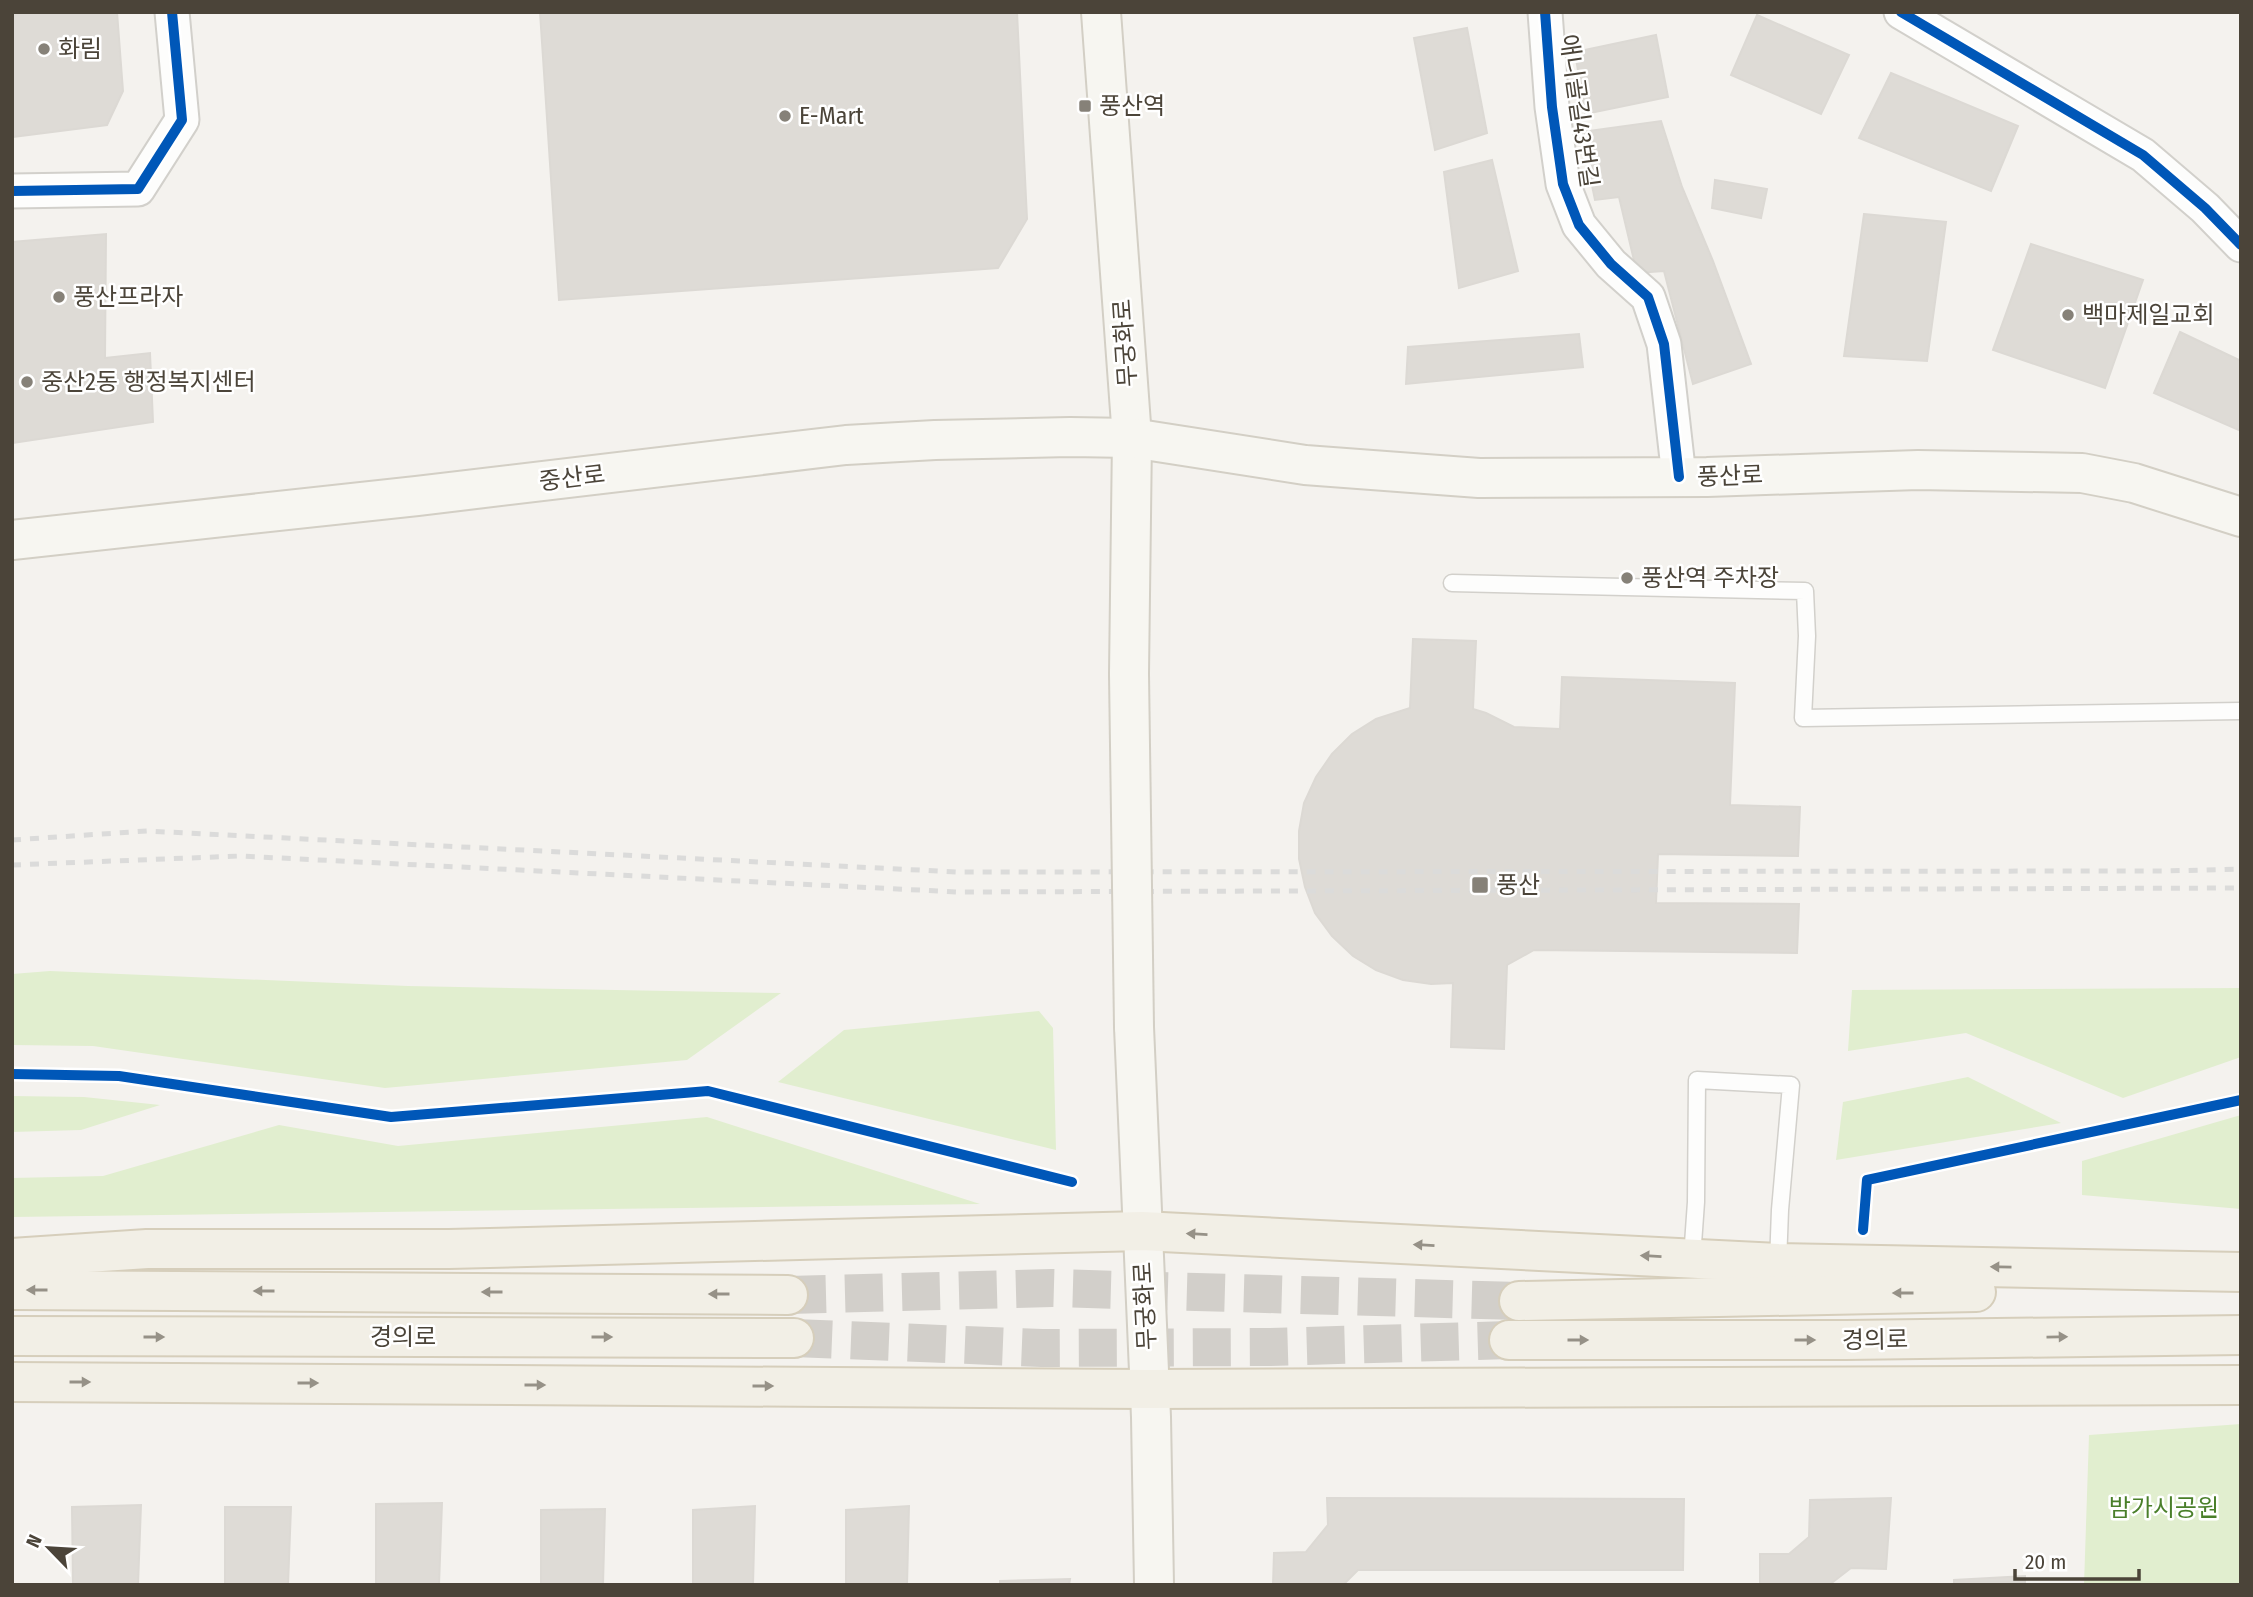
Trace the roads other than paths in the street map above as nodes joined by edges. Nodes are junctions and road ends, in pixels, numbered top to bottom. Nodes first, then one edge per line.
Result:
1 (172, 12) edge
2 (1101, 12) edge
3 (1545, 12) edge
4 (1901, 12) edge
5 (12, 191) edge
6 (2241, 245) edge
7 (1132, 438) junction
8 (1679, 477) junction
9 (2241, 517) edge
10 (12, 540) edge
11 (1452, 583) dead end
12 (2241, 711) edge
13 (1142, 1231) junction
14 (12, 1258) edge
15 (1692, 1258) junction
16 (1779, 1263) junction
17 (2241, 1272) edge
18 (12, 1290) edge
19 (2241, 1290) edge
20 (788, 1295) tunnel mouth
21 (1519, 1301) tunnel mouth
22 (2241, 1335) edge
23 (12, 1336) edge
24 (794, 1338) tunnel mouth
25 (1509, 1340) tunnel mouth
26 (12, 1382) edge
27 (2241, 1385) edge
28 (1149, 1389) junction
29 (1154, 1585) edge

1 - 5 street
2 - 7 main road, 무궁화로
3 - 8 street, 애니골길43번길
4 - 6 street
7 - 8 main road, 풍산로
7 - 10 main road, 중산로
7 - 13 main road, 무궁화로, bridge
8 - 9 main road, 풍산로
11 - 12 lane
13 - 14 main road
15 -> 13 main road
13 - 28 main road, 무궁화로
15 - 16 main road
15 - 16 lane
17 -> 16 main road
20 -> 18 main road, 경의로
19 -> 21 main road, 경의로
25 -> 22 main road, 경의로
23 -> 24 main road, 경의로
26 -> 28 main road
27 - 28 main road
28 - 29 main road, 무궁화로

